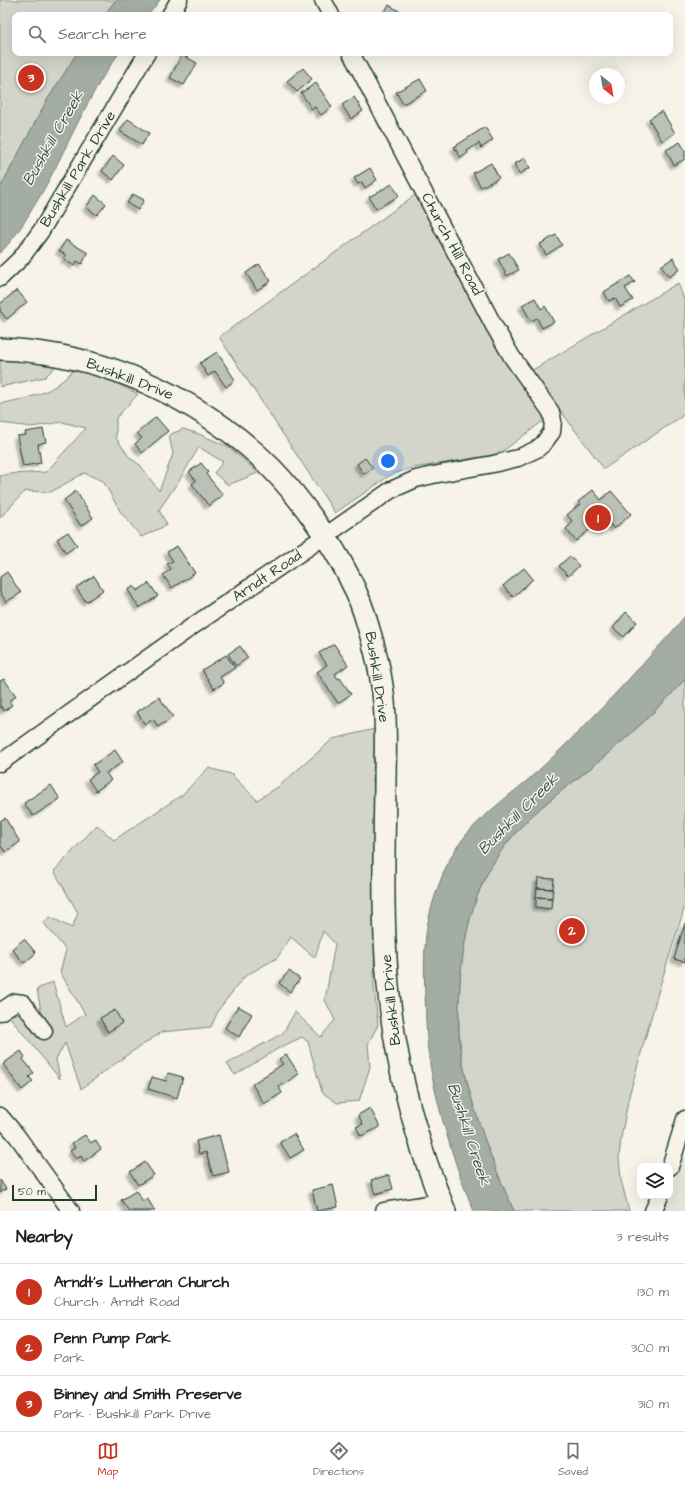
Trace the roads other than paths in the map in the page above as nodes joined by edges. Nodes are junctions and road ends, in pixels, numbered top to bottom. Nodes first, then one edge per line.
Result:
1 (179, 0) edge
2 (323, 0) edge
3 (172, 12) edge
4 (329, 12) edge
5 (145, 56) edge
6 (353, 56) edge
7 (0, 278) edge
8 (0, 349) edge
9 (552, 432) joint
10 (325, 536) junction
11 (0, 763) edge
12 (0, 1012) edge
13 (44, 1031) dead end
14 (0, 1116) edge
15 (685, 1119) edge
16 (671, 1163) edge
17 (659, 1199) edge
18 (443, 1206) edge
19 (71, 1211) edge
20 (384, 1211) edge
21 (653, 1211) edge

1 - 3 street
2 - 4 street
5 - 7 street, Bushkill Park Drive
6 - 9 street, Church Hill Road
8 - 10 main road, Bushkill Drive
9 - 10 street, Arndt Road
10 - 11 street, Arndt Road
10 - 18 main road, Bushkill Drive
12 - 13 street
14 - 19 street
15 - 16 street
17 - 21 street
18 - 20 street

